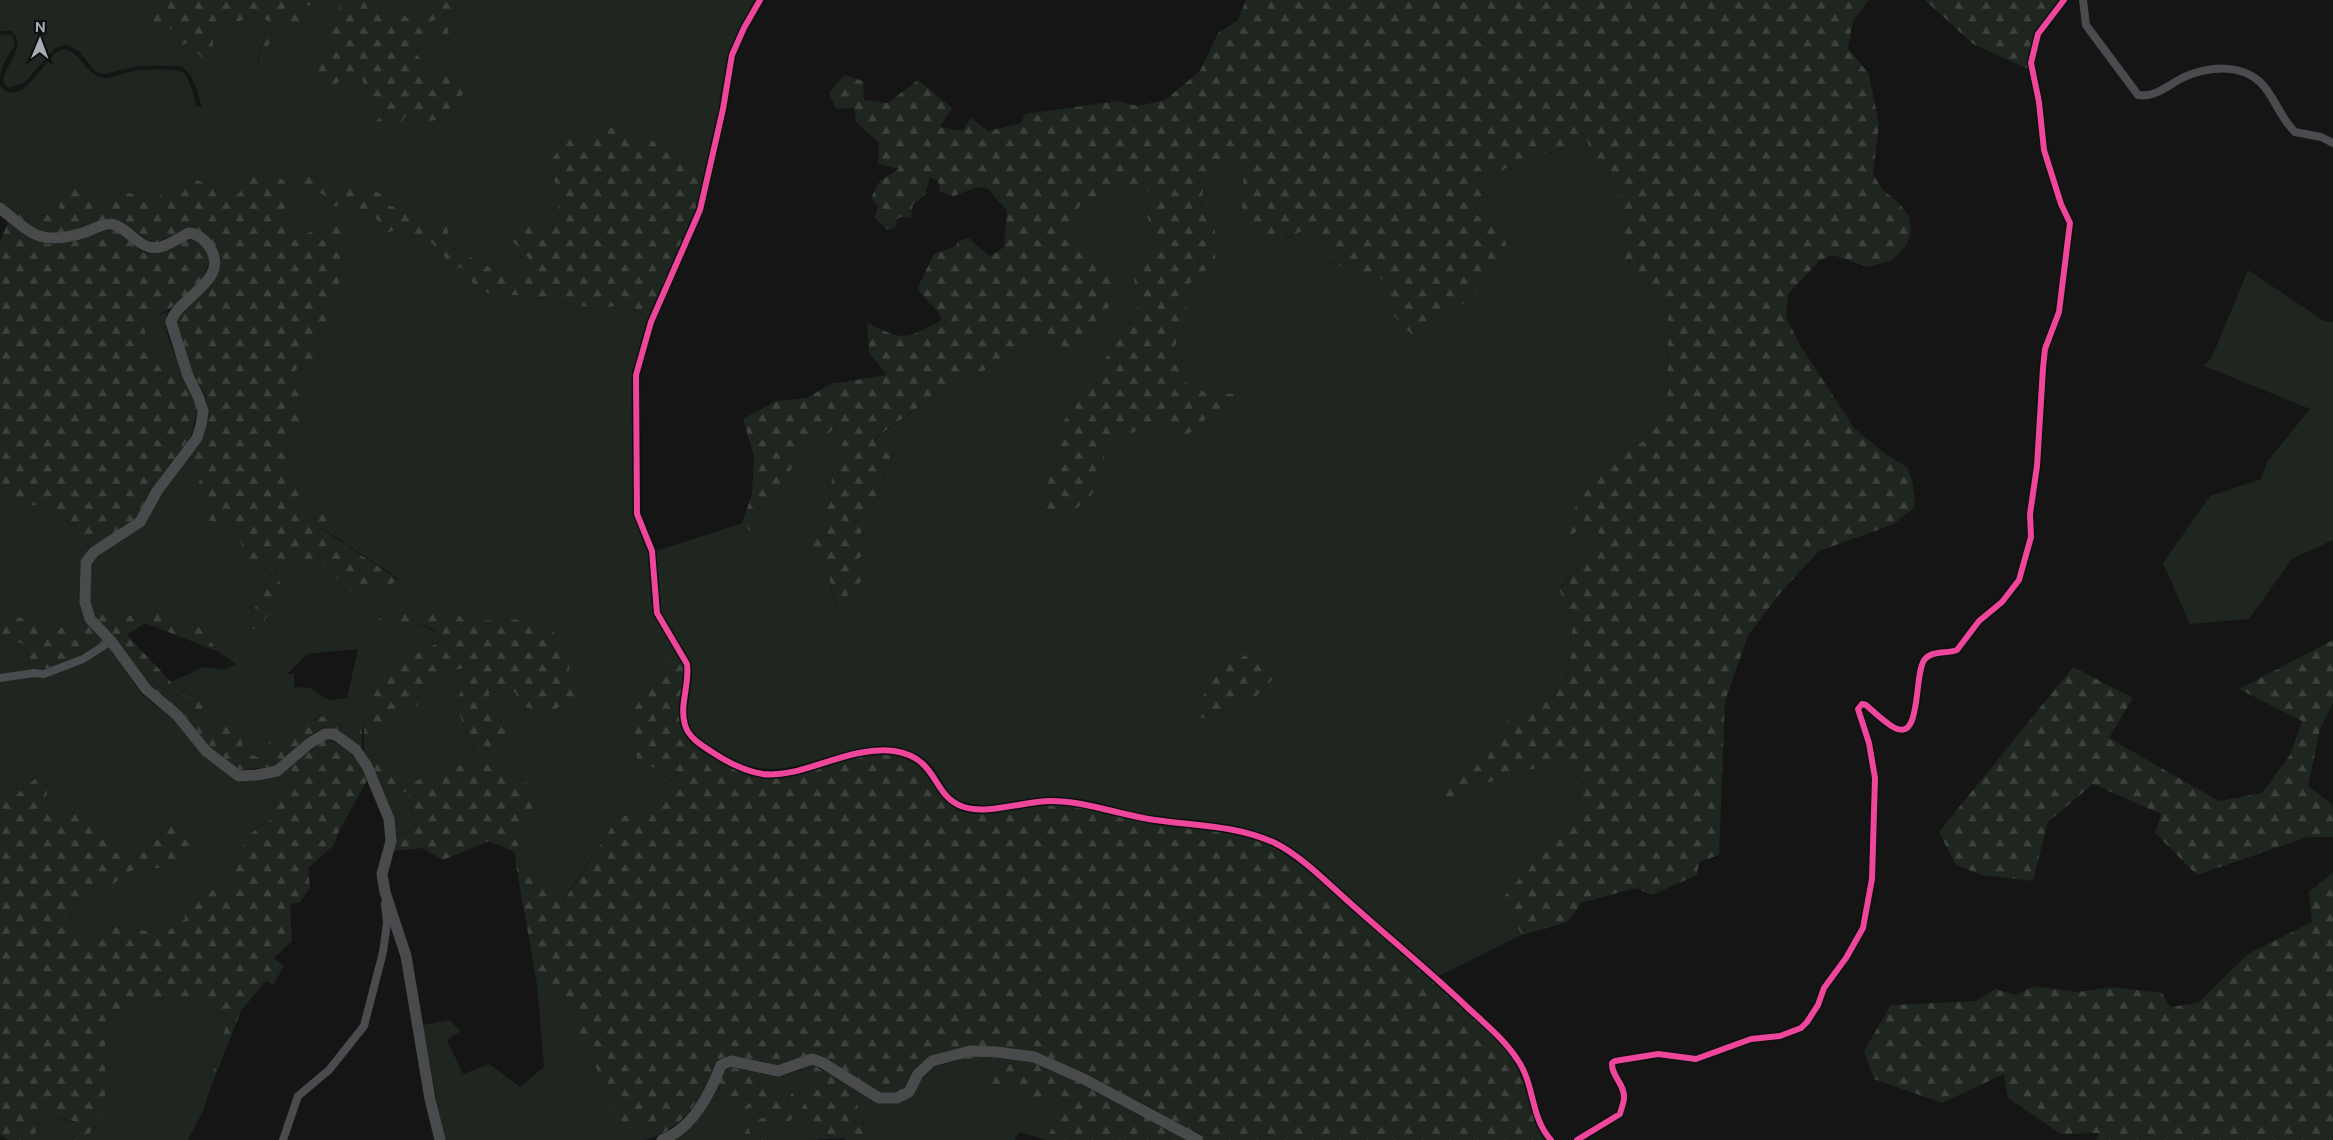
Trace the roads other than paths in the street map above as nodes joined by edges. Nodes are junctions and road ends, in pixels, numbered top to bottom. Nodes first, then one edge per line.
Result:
1 (760, 0) edge
2 (2064, 0) edge
3 (2083, 0) edge
4 (2333, 144) edge
5 (0, 208) edge
6 (111, 641) junction
7 (0, 678) edge
8 (385, 892) junction
9 (283, 1140) edge
10 (440, 1140) edge
11 (662, 1140) edge
12 (1198, 1140) edge
13 (1551, 1140) edge
14 (1577, 1140) edge

1 - 13 street
2 - 14 street
3 - 4 street
5 - 6 street
6 - 7 street
6 - 8 street
8 - 9 street
8 - 10 street
11 - 12 street

